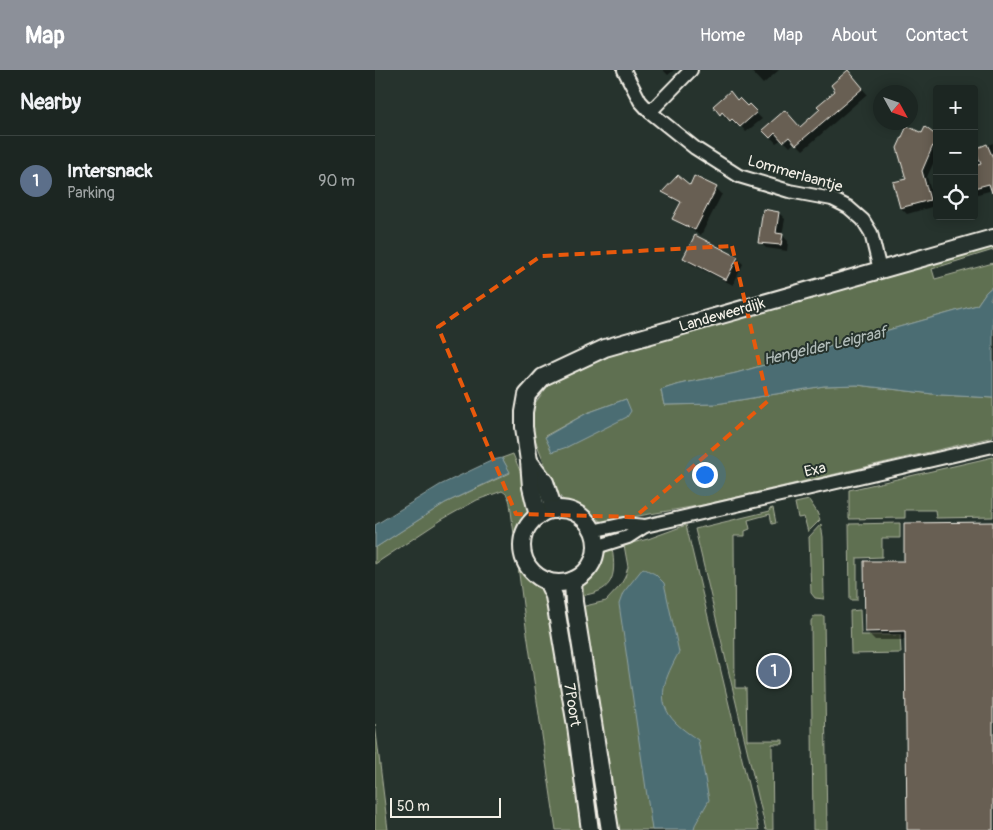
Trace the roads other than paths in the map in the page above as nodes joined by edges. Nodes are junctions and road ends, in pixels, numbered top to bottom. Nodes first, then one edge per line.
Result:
1 (624, 70) edge
2 (691, 70) edge
3 (650, 112) junction
4 (993, 238) edge
5 (880, 270) junction
6 (993, 446) edge
7 (529, 462) junction
8 (554, 510) junction
9 (538, 516) junction
10 (594, 539) junction
11 (573, 580) junction
12 (547, 581) junction
13 (590, 830) edge
14 (610, 830) edge

1 - 3 street, Lommerlaantje
2 - 3 street
3 - 5 street, Lommerlaantje
4 - 5 street, Landeweerdijk
5 - 7 street, Landeweerdijk
6 - 10 street, Exa
7 - 8 street
7 - 9 street, Landeweerdijk
8 - 9 street
8 - 10 street
9 - 12 street
10 - 11 street
11 - 12 street
11 - 14 street, 7Poort
12 - 13 street, 7Poort

